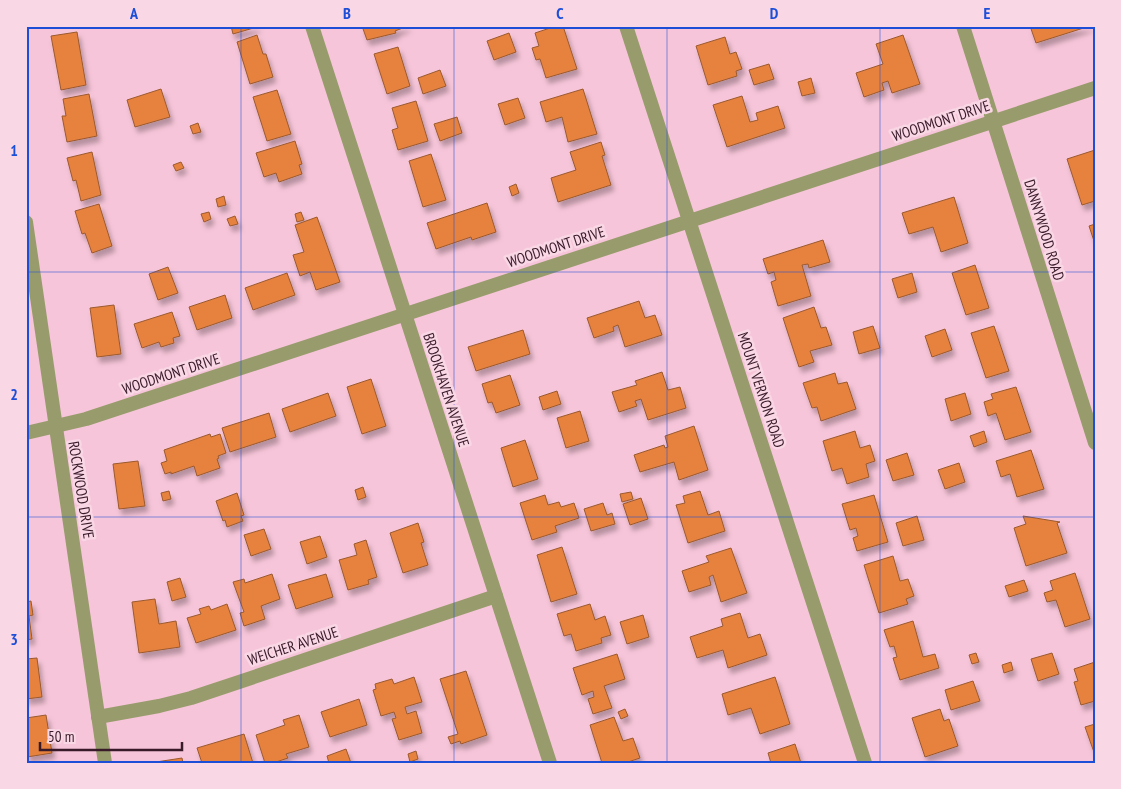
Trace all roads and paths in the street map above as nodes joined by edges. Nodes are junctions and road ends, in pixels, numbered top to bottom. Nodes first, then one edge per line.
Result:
1 (312, 26) edge
2 (626, 26) edge
3 (962, 26) edge
4 (1095, 88) edge
5 (993, 121) junction
6 (689, 220) junction
7 (26, 222) edge
8 (404, 314) junction
9 (56, 426) junction
10 (26, 433) edge
11 (1095, 443) edge
12 (496, 596) junction
13 (98, 717) junction
14 (105, 763) edge
15 (550, 763) edge
16 (865, 763) edge

1 - 8 street, BROOKHAVEN AVENUE
2 - 6 street, MOUNT VERNON ROAD
3 - 5 street, DANNYWOOD ROAD
4 - 5 street, WOODMONT DRIVE
5 - 6 street, WOODMONT DRIVE
5 - 11 street, DANNYWOOD ROAD
6 - 8 street, WOODMONT DRIVE
6 - 16 street, MOUNT VERNON ROAD
7 - 9 street, ROCKWOOD DRIVE
8 - 9 street, WOODMONT DRIVE
8 - 12 street, BROOKHAVEN AVENUE
9 - 10 street, WOODMONT DRIVE
9 - 13 street, ROCKWOOD DRIVE
12 - 13 street, WEICHER AVENUE
12 - 15 street, BROOKHAVEN AVENUE
13 - 14 street, ROCKWOOD DRIVE

